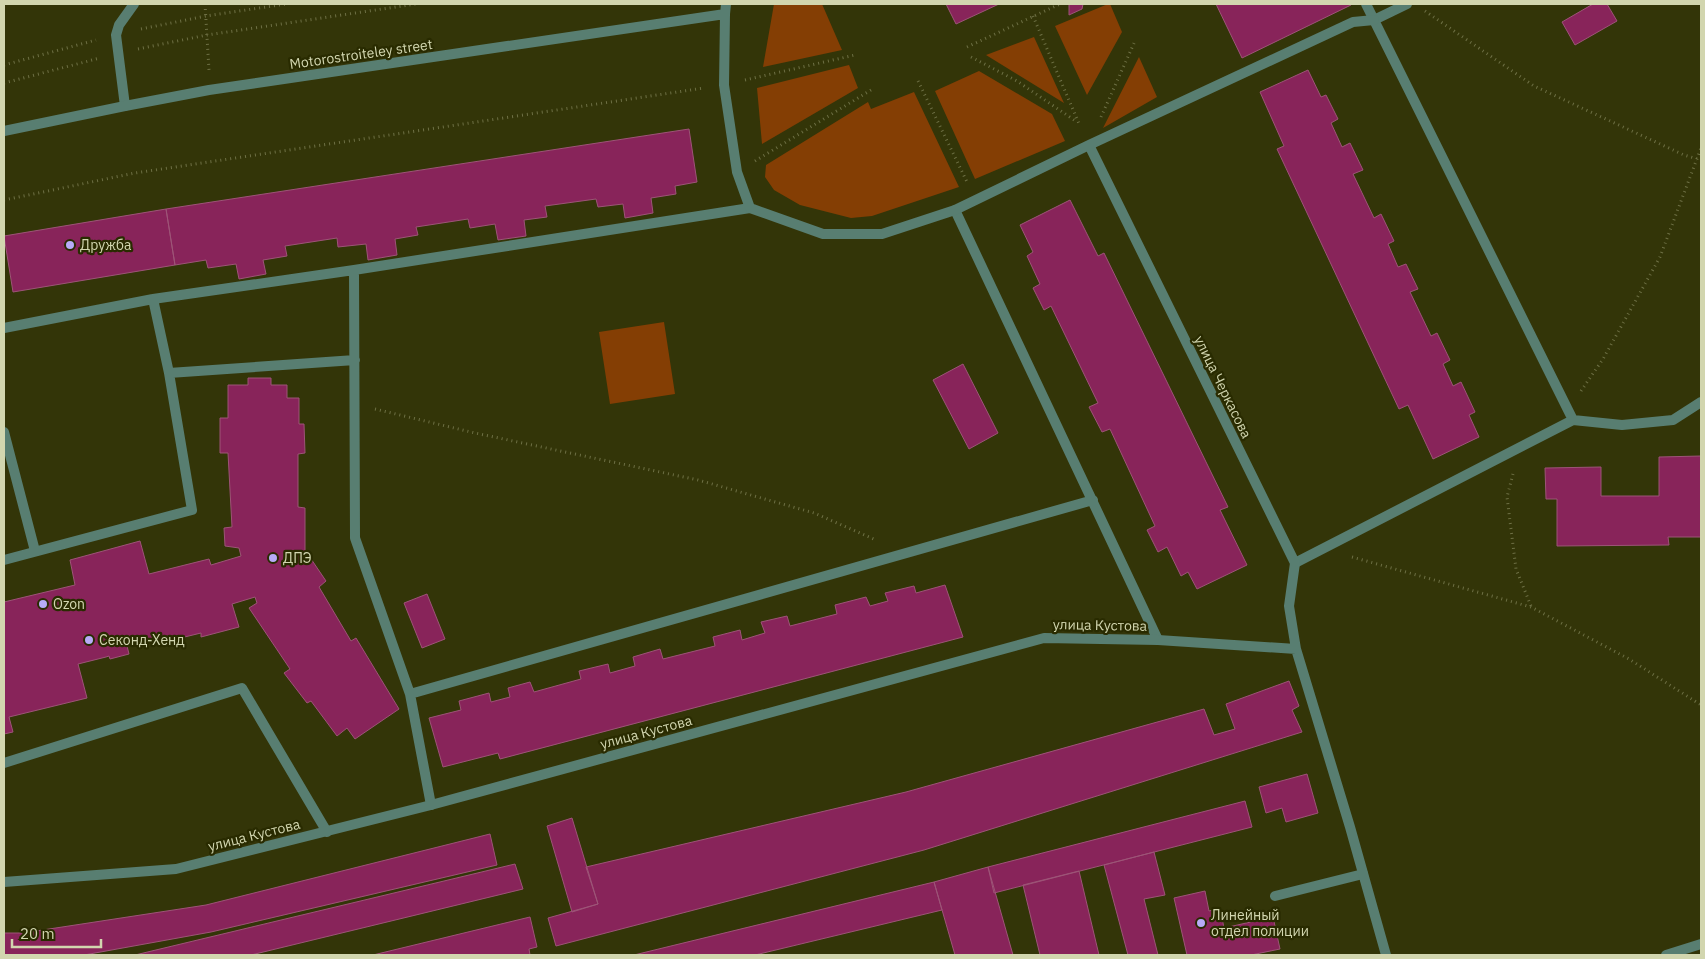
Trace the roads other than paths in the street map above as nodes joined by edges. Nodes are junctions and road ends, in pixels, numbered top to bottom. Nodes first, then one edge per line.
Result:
1 (134, 4) edge
2 (1366, 4) edge
3 (1407, 4) edge
4 (726, 9) edge
5 (1374, 20) junction
6 (125, 106) junction
7 (4, 131) edge
8 (1088, 145) junction
9 (750, 208) junction
10 (955, 210) junction
11 (354, 270) junction
12 (153, 298) junction
13 (4, 328) edge
14 (355, 360) junction
15 (169, 373) junction
16 (1701, 402) edge
17 (1571, 415) junction
18 (4, 432) edge
19 (1093, 500) junction
20 (35, 551) junction
21 (4, 560) edge
22 (1295, 563) junction
23 (1158, 640) junction
24 (1296, 649) junction
25 (410, 694) junction
26 (4, 763) edge
27 (431, 804) junction
28 (327, 832) junction
29 (1363, 874) junction
30 (4, 882) edge
31 (1275, 896) dead end
32 (1701, 944) edge
33 (1386, 955) edge
34 (1666, 955) edge

1 - 6 street
2 - 5 street
3 - 5 street
4 - 6 street, Motorostroiteley street
4 - 9 street
5 - 8 street
5 - 17 street
6 - 7 street, Motorostroiteley street
8 - 10 street
8 - 22 street, улица Черкасова
9 - 10 street
9 - 11 street
10 - 19 street
11 - 12 street
11 - 14 street
12 - 13 street
12 - 15 street
14 - 15 street
14 - 25 street
15 - 20 street
16 - 17 street
17 - 22 street
18 - 20 street
19 - 23 street
19 - 25 street
20 - 21 street
22 - 24 street
23 - 24 street, улица Кустова
23 - 27 street, улица Кустова
24 - 29 street
25 - 27 street
26 - 28 street
27 - 28 street, улица Кустова
28 - 30 street, улица Кустова
29 - 31 street
29 - 33 street
32 - 34 street

